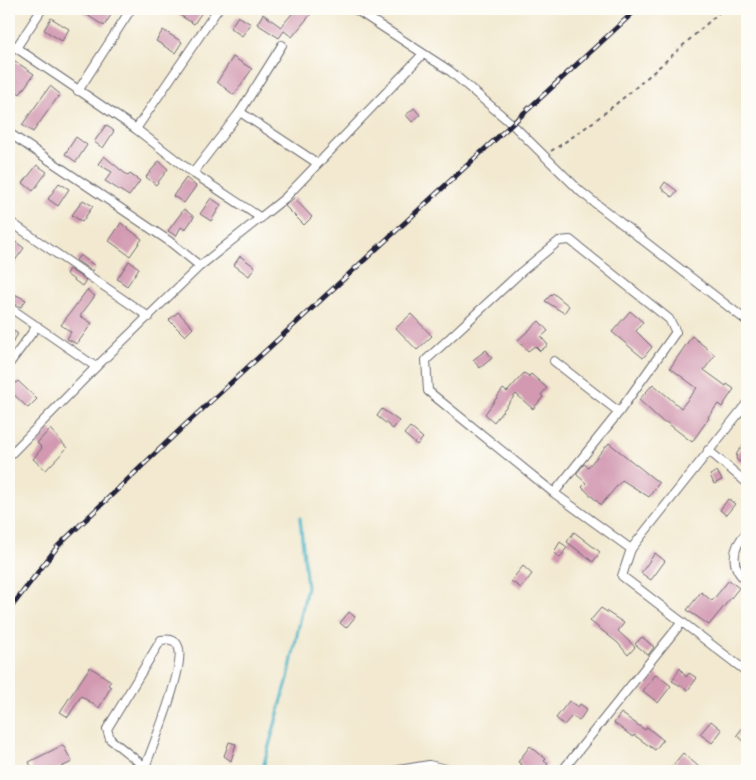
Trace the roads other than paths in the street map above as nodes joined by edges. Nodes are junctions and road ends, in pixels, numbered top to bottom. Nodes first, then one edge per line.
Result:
1 (42, 9) edge
2 (131, 9) edge
3 (218, 9) edge
4 (355, 9) edge
5 (9, 44) edge
6 (282, 45) dead end
7 (16, 48) junction
8 (423, 54) junction
9 (78, 91) junction
10 (240, 112) junction
11 (136, 129) junction
12 (9, 133) edge
13 (317, 163) junction
14 (194, 173) junction
15 (261, 218) junction
16 (9, 221) edge
17 (200, 266) junction
18 (9, 307) edge
19 (149, 317) junction
20 (747, 321) edge
21 (37, 326) junction
22 (554, 361) dead end
23 (9, 364) edge
24 (96, 366) junction
25 (747, 403) edge
26 (619, 412) junction
27 (708, 450) junction
28 (9, 456) edge
29 (747, 483) edge
30 (554, 493) junction
31 (747, 532) edge
32 (631, 549) junction
33 (747, 581) edge
34 (682, 622) junction
35 (747, 672) edge
36 (148, 769) edge
37 (392, 771) edge
38 (455, 771) edge
39 (562, 771) edge

1 - 7 street
2 - 9 street
3 - 11 street
4 - 8 street
5 - 7 street
6 - 10 street
7 - 9 street
8 - 13 street
8 - 20 street
9 - 11 street
10 - 13 street
10 - 14 street
11 - 14 street
12 - 17 street
13 - 15 street
14 - 15 street
15 - 17 street
16 - 19 street
17 - 19 street
18 - 21 street
19 - 24 street
21 - 23 street
21 - 24 street
22 - 26 street
24 - 28 street
25 - 27 street
26 - 30 street
26 - 30 street
27 - 29 street
27 - 32 street
30 - 32 street
31 - 33 street
32 - 34 street
34 - 35 street
34 - 39 street
36 - 36 street
37 - 38 street

